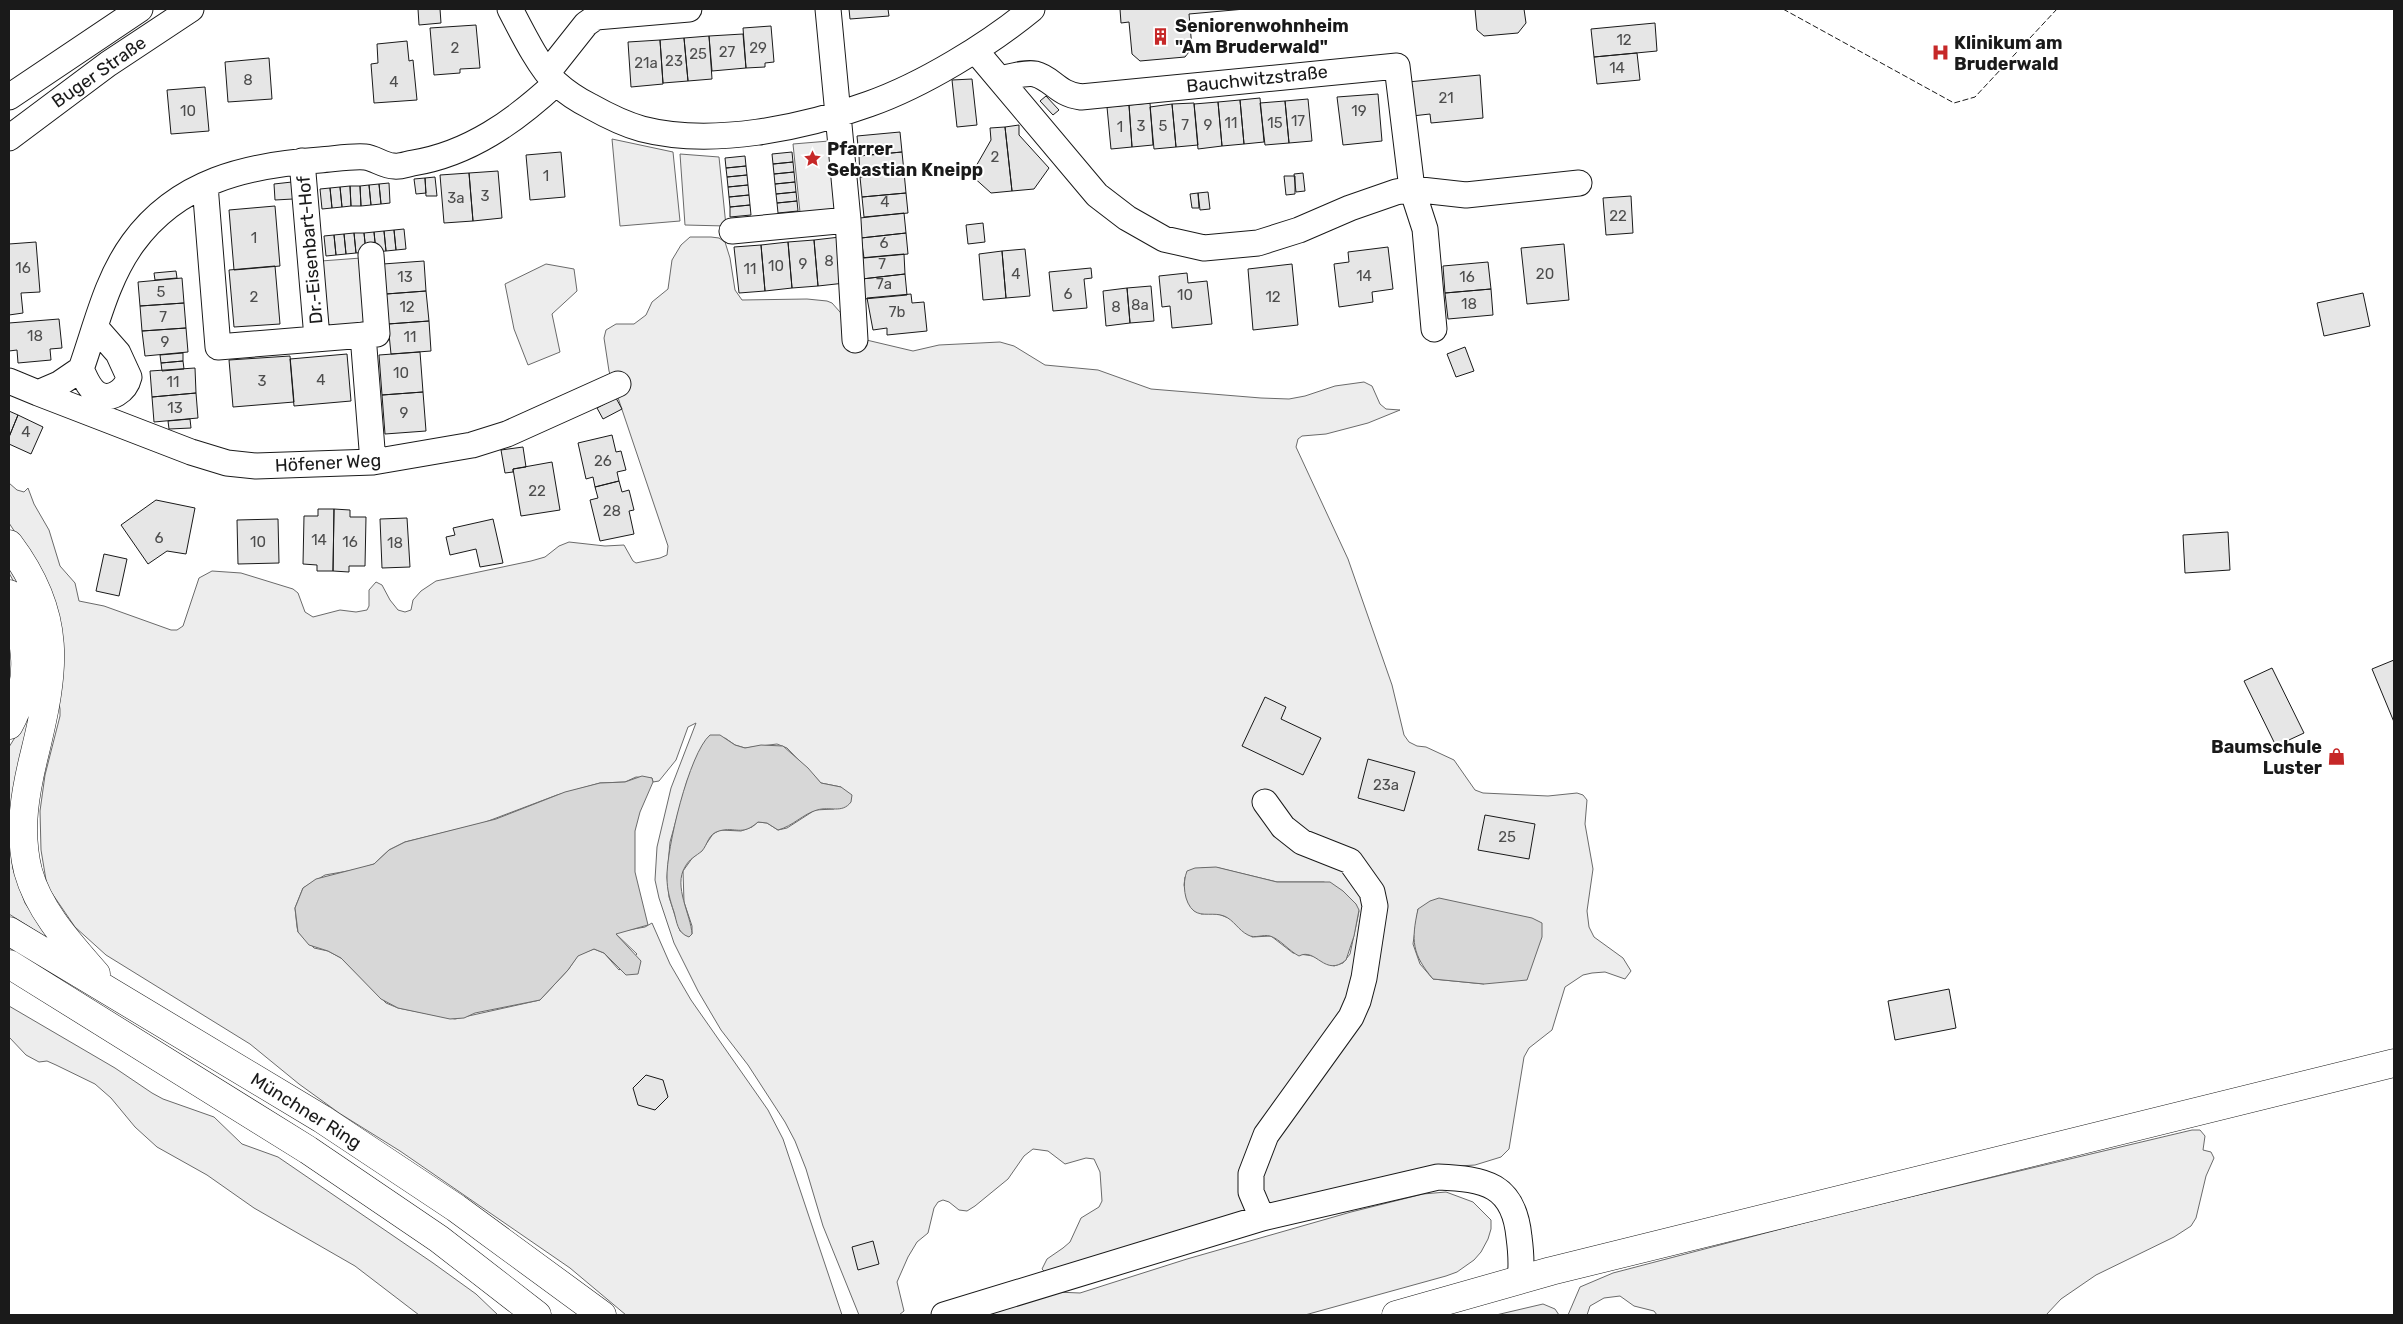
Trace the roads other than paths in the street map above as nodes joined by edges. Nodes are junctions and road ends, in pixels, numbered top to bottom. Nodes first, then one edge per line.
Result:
1 (140, 9) edge
2 (191, 9) edge
3 (510, 9) edge
4 (689, 9) edge
5 (828, 9) edge
6 (1032, 9) edge
7 (976, 50) junction
8 (552, 77) junction
9 (1000, 79) junction
10 (9, 97) edge
11 (838, 114) junction
12 (9, 138) edge
13 (302, 161) junction
14 (1578, 183) dead end
15 (205, 184) junction
16 (1412, 189) junction
17 (848, 220) junction
18 (732, 231) dead end
19 (371, 255) dead end
20 (96, 328) junction
21 (1434, 329) dead end
22 (363, 335) junction
23 (317, 338) junction
24 (855, 340) dead end
25 (81, 369) junction
26 (9, 381) edge
27 (618, 384) dead end
28 (38, 393) junction
29 (105, 396) junction
30 (110, 420) junction
31 (373, 462) junction
32 (9, 544) edge
33 (9, 594) edge
34 (9, 726) edge
35 (1265, 802) dead end
36 (9, 931) edge
37 (9, 964) edge
38 (9, 984) edge
39 (112, 992) junction
40 (73, 1004) junction
41 (2394, 1063) edge
42 (1262, 1218) junction
43 (1520, 1279) junction
44 (597, 1311) edge
45 (537, 1315) edge
46 (944, 1315) edge
47 (1396, 1315) edge

1 - 10 street, Buger Straße
2 - 12 street, Buger Straße
3 - 8 street
4 - 8 street
5 - 11 street
6 - 7 street
7 - 9 street
7 - 11 street
8 - 11 street
8 - 13 street
9 - 16 street
9 - 16 street, Bauchwitzstraße
11 - 17 street
13 - 15 street
13 - 23 street, Dr.-Eisenbart-Hof
14 - 16 street
15 - 20 street
15 - 23 street, Dr.-Eisenbart-Hof
16 - 21 street, Bauchwitzstraße
17 - 18 street
17 - 24 street
19 - 22 street
20 - 25 street
20 - 29 street
22 - 23 street, Dr.-Eisenbart-Hof
22 - 31 street
25 - 28 street
25 - 29 street
26 - 28 street, Höfener Weg
27 - 31 street, Höfener Weg
28 - 30 street, Höfener Weg
29 - 30 street
30 - 31 street, Höfener Weg
32 - 39 main road
33 - 34 main road
35 - 42 street
36 - 39 main road, Münchner Ring
37 - 40 main road, Münchner Ring
38 - 40 main road
39 - 44 main road, Münchner Ring
40 - 45 main road, Münchner Ring
41 - 43 main road
42 - 43 street
42 - 46 street
43 - 47 main road

